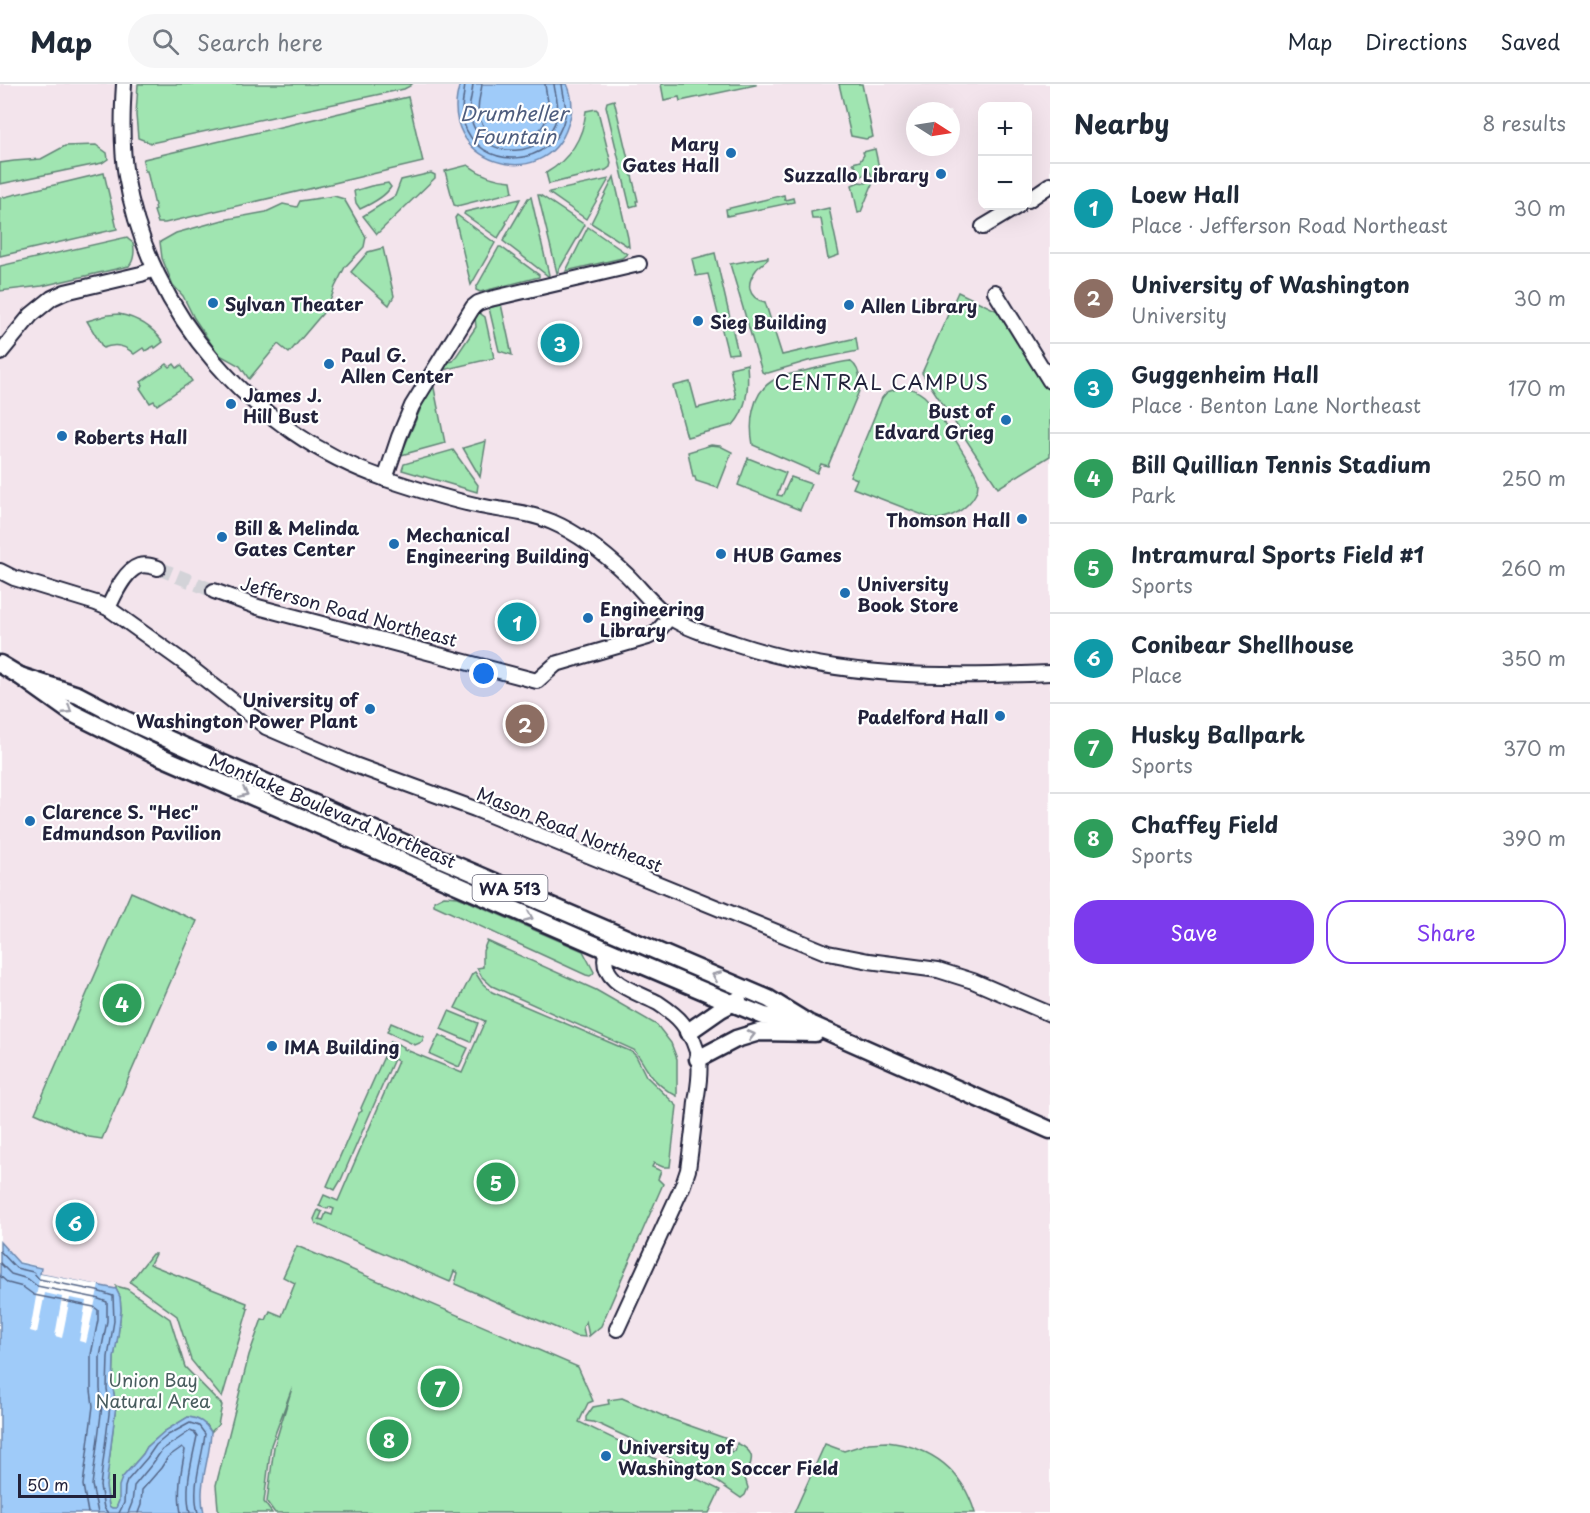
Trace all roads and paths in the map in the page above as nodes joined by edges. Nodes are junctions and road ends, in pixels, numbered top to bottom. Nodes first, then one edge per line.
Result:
1 (124, 84) edge
2 (1050, 185) edge
3 (1032, 197) edge
4 (1011, 210) edge
5 (983, 227) dead end
6 (639, 264) dead end
7 (154, 269) junction
8 (995, 292) dead end
9 (0, 353) edge
10 (1050, 381) edge
11 (385, 479) junction
12 (158, 568) tunnel mouth
13 (0, 571) edge
14 (214, 591) tunnel mouth
15 (108, 608) junction
16 (670, 617) junction
17 (0, 664) edge
18 (1050, 673) edge
19 (20, 676) junction
20 (179, 744) junction
21 (157, 755) junction
22 (425, 852) junction
23 (437, 877) junction
24 (576, 915) junction
25 (607, 950) junction
26 (769, 999) junction
27 (732, 1003) junction
28 (1050, 1014) edge
29 (808, 1023) junction
30 (688, 1032) junction
31 (830, 1033) junction
32 (698, 1059) junction
33 (1050, 1130) edge
34 (617, 1329) dead end

1 - 7 street
2 - 3 street
4 - 5 street
6 - 11 street
7 - 9 street
7 - 11 street
8 - 10 street
11 - 16 street
12 - 15 street
13 - 15 street, Mason Road Northeast
14 - 16 street, Jefferson Road Northeast
15 - 28 street, Mason Road Northeast
16 - 18 street
17 - 19 main road, Montlake Boulevard Northeast / WA 513
19 - 20 main road, Montlake Boulevard Northeast / WA 513
19 -> 21 main road, Montlake Boulevard Northeast / WA 513
20 - 21 main road
20 - 22 main road, Montlake Boulevard Northeast / WA 513
21 -> 23 main road, Montlake Boulevard Northeast / WA 513
22 - 23 main road
22 - 24 main road, Montlake Boulevard Northeast / WA 513
23 -> 25 main road, Montlake Boulevard Northeast / WA 513
24 - 25 main road
26 -> 24 main road, Montlake Boulevard Northeast / WA 513
25 - 27 main road, Montlake Boulevard Northeast / WA 513
25 - 30 street
26 - 27 main road
26 - 29 main road, Montlake Boulevard Northeast / WA 513
27 - 29 main road, Montlake Boulevard Northeast / WA 513
27 - 30 main road
29 - 31 main road, Montlake Boulevard Northeast / WA 513
30 - 32 street
32 -> 31 main road
31 - 33 main road, Montlake Boulevard Northeast / WA 513
32 - 34 street

